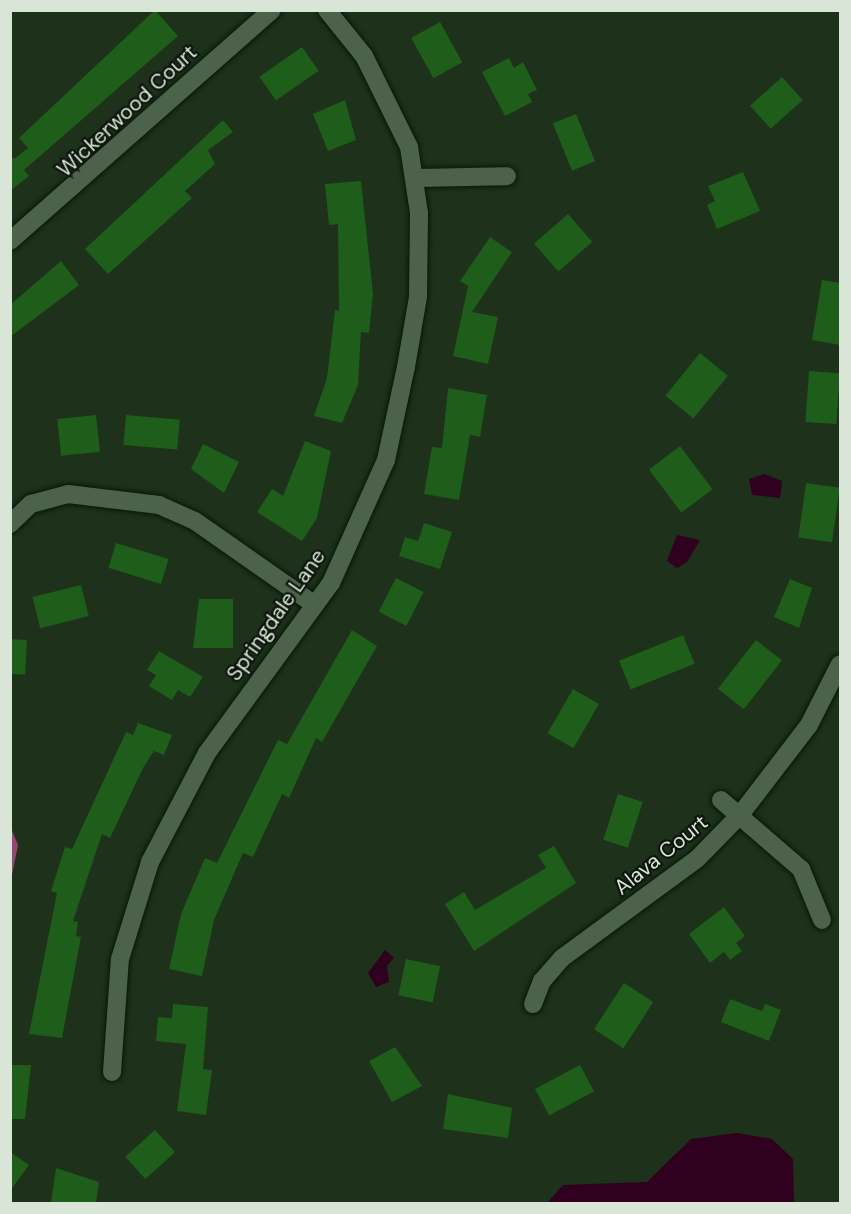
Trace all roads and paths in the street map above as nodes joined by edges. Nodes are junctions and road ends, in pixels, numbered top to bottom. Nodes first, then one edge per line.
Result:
1 (272, 10) edge
2 (327, 10) edge
3 (507, 176) dead end
4 (415, 178) junction
5 (10, 242) edge
6 (10, 524) edge
7 (315, 605) junction
8 (840, 664) edge
9 (721, 800) dead end
10 (740, 815) junction
11 (822, 920) dead end
12 (532, 1004) dead end
13 (112, 1072) dead end

1 - 5 street, Wickerwood Court
2 - 4 street, Springdale Lane
3 - 4 street
4 - 7 street, Springdale Lane
6 - 7 street
7 - 13 street, Springdale Lane
8 - 10 street, Alava Court
9 - 10 street
10 - 11 street
10 - 12 street, Alava Court

